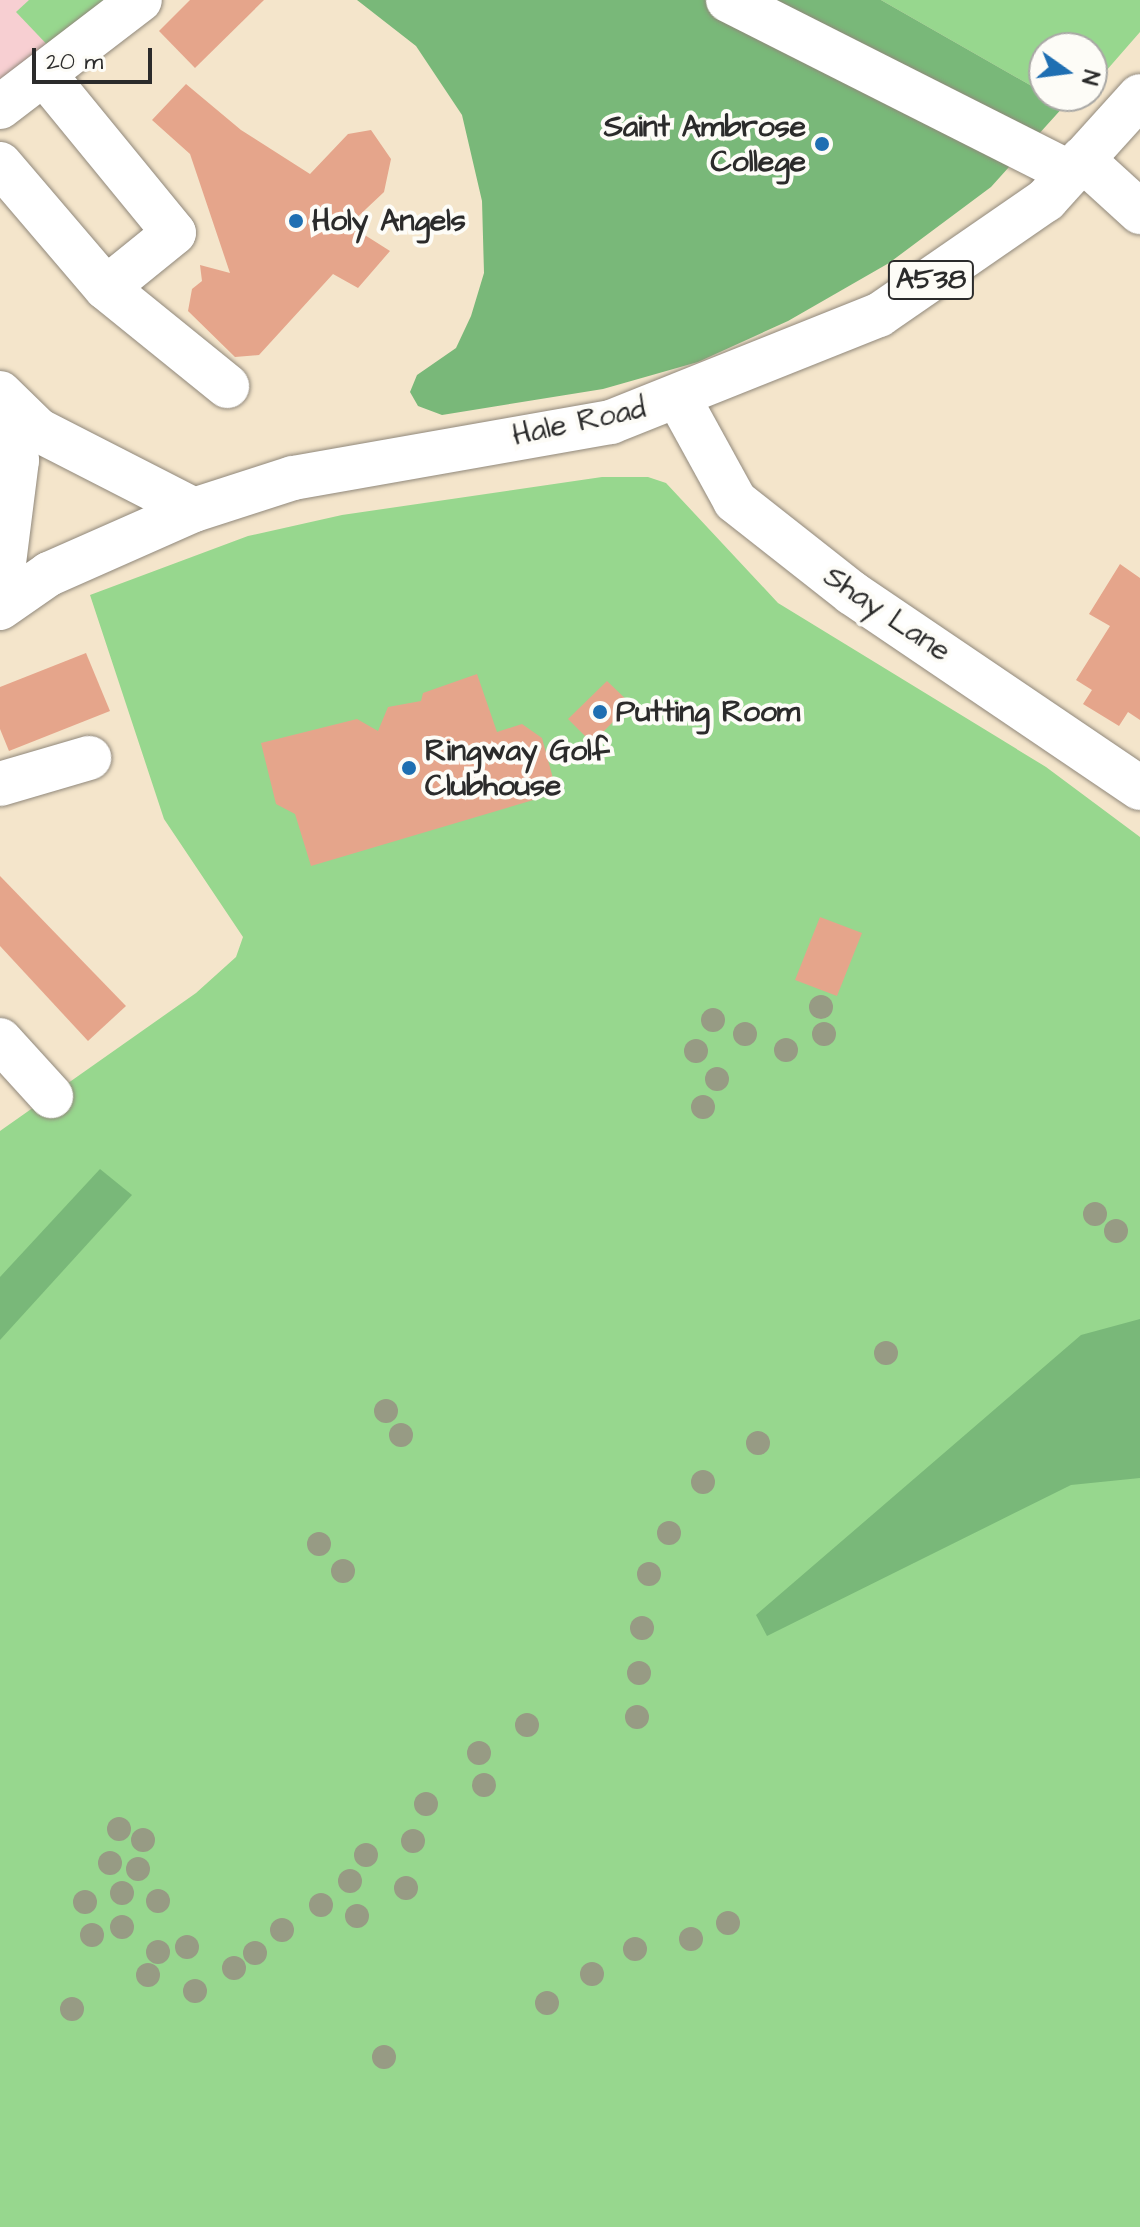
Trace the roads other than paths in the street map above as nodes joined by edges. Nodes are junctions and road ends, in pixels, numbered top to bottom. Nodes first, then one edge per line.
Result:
1 (140, 0) edge
2 (728, 0) edge
3 (44, 74) junction
4 (1140, 96) edge
5 (0, 107) edge
6 (0, 164) edge
7 (1076, 166) junction
8 (1140, 212) edge
9 (106, 288) junction
10 (227, 386) dead end
11 (0, 393) edge
12 (679, 399) junction
13 (0, 412) edge
14 (194, 510) junction
15 (0, 594) edge
16 (0, 608) edge
17 (89, 758) dead end
18 (0, 784) edge
19 (1140, 788) edge
20 (0, 1040) edge
21 (51, 1096) dead end

1 - 3 main road
2 - 7 main road
3 - 5 main road
3 - 9 main road
4 - 7 main road, Hale Road / A538
6 - 9 main road
7 - 8 main road
7 - 12 main road, Hale Road / A538
9 - 10 main road
11 - 14 main road
12 - 14 main road, Hale Road / A538
12 - 19 main road, Shay Lane
13 - 15 main road
14 - 16 main road, Hale Road
17 - 18 main road
20 - 21 main road

